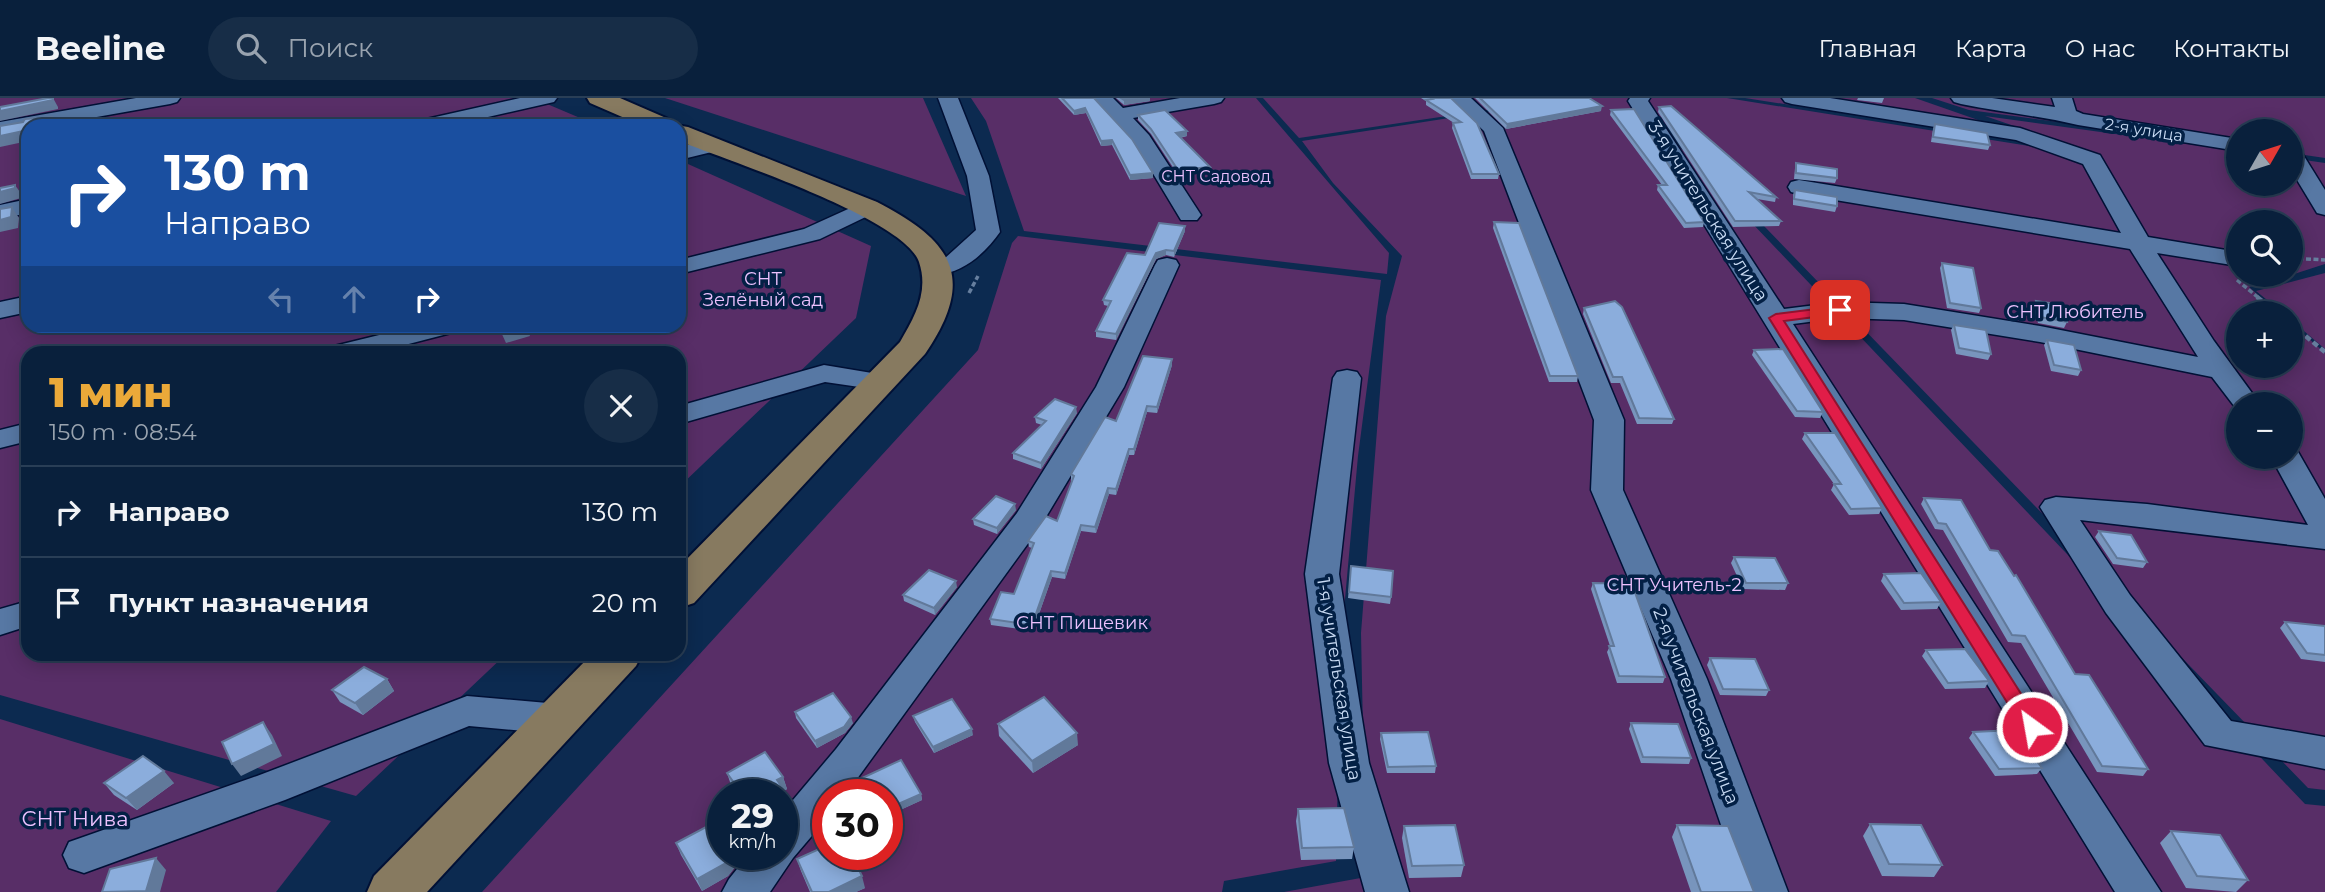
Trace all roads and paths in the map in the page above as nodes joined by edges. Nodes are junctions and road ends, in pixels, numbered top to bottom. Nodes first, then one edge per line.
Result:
1 (170, 98) edge
2 (547, 98) edge
3 (600, 98) edge
4 (948, 98) edge
5 (1102, 98) edge
6 (1214, 98) edge
7 (1459, 98) edge
8 (1640, 98) edge
9 (1792, 98) edge
10 (1961, 98) edge
11 (2064, 106) edge
12 (1118, 116) junction
13 (51, 119) edge
14 (452, 119) edge
15 (648, 119) edge
16 (21, 124) edge
17 (0, 128) edge
18 (686, 135) edge
19 (2226, 143) edge
20 (712, 145) junction
21 (686, 152) edge
22 (2303, 172) edge
23 (1799, 187) dead end
24 (868, 207) junction
25 (21, 208) edge
26 (2325, 208) edge
27 (0, 212) edge
28 (1189, 215) dead end
29 (2136, 241) junction
30 (2303, 259) edge
31 (2325, 260) edge
32 (2226, 264) edge
33 (686, 265) edge
34 (1167, 265) dead end
35 (937, 268) junction
36 (2253, 287) edge
37 (2266, 301) edge
38 (21, 306) edge
39 (0, 310) edge
40 (1776, 318) junction
41 (418, 333) edge
42 (2303, 334) edge
43 (367, 346) edge
44 (2325, 352) edge
45 (2220, 370) junction
46 (1347, 378) dead end
47 (880, 382) junction
48 (2237, 392) edge
49 (686, 413) edge
50 (21, 434) edge
51 (0, 439) edge
52 (2293, 469) edge
53 (2325, 527) edge
54 (2325, 538) edge
55 (686, 586) edge
56 (21, 615) edge
57 (0, 622) edge
58 (613, 661) edge
59 (559, 719) junction
60 (2325, 753) edge
61 (798, 824) edge
62 (84, 855) dead end
63 (762, 870) edge
64 (393, 892) edge
65 (744, 892) edge
66 (1387, 892) edge
67 (1766, 892) edge
68 (2139, 892) edge

1 - 13 street
2 - 14 street
3 - 15 main road
4 - 35 street
5 - 12 street
6 - 12 street
7 - 67 street, 2-я учительская улица
8 - 40 street, 3-я учительская улица
9 - 29 street
10 - 11 street, 2-я улица
11 - 19 street, 2-я улица
12 - 28 street
16 - 17 street
18 - 20 main road
20 - 21 street
20 - 24 main road
22 - 26 street
23 - 29 street
24 - 33 street
24 - 35 main road
25 - 27 street
29 - 32 street
29 - 45 street
30 - 31 path
34 - 61 street
35 - 47 main road
36 - 37 path
38 - 39 street
40 - 45 street
40 - 68 street, 3-я учительская улица
41 - 43 street
42 - 44 path
45 - 48 street
46 - 66 street, 1-я учительская улица
47 - 49 street
47 - 55 main road
50 - 51 street
52 - 53 street
54 - 60 street
56 - 57 street
58 - 59 main road
59 - 62 street
59 - 64 main road
63 - 65 street

